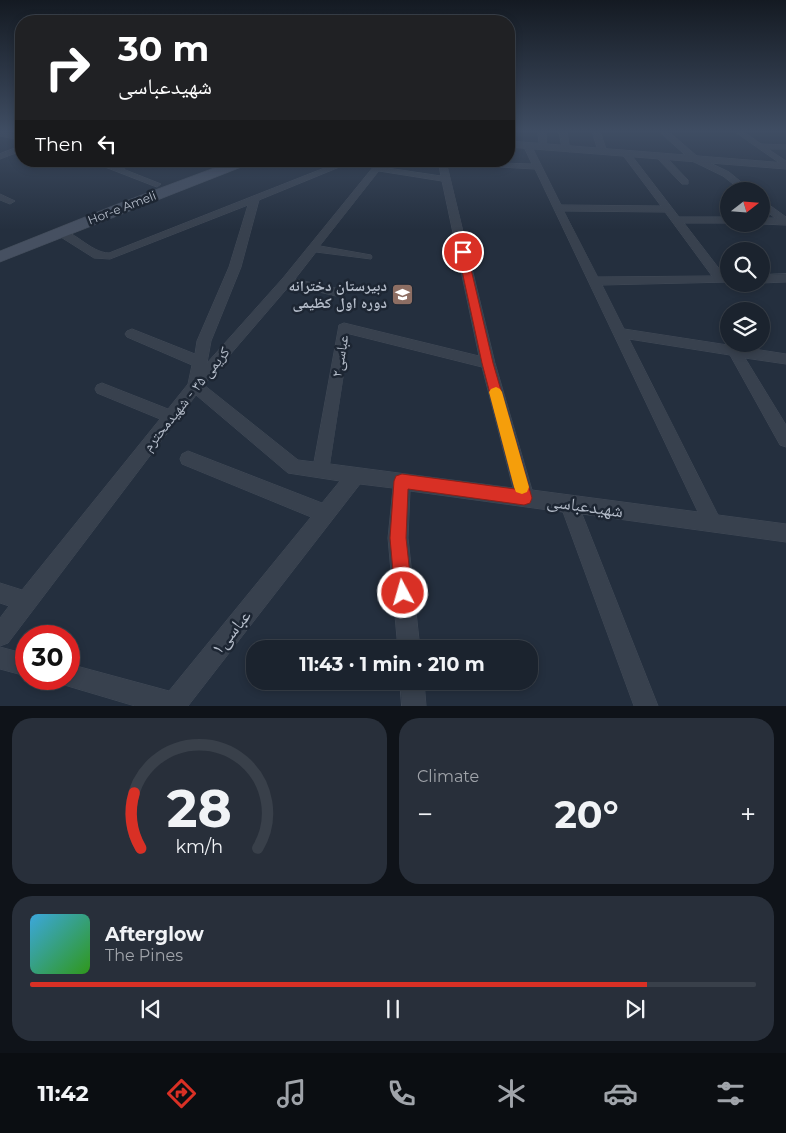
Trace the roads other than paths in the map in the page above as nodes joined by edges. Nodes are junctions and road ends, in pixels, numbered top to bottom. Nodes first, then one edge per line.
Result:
1 (536, 164) edge
2 (634, 164) edge
3 (668, 164) edge
4 (705, 164) edge
5 (759, 164) edge
6 (515, 166) edge
7 (786, 166) edge
8 (110, 167) edge
9 (120, 167) edge
10 (204, 167) edge
11 (229, 167) edge
12 (335, 167) edge
13 (371, 167) edge
14 (389, 167) edge
15 (443, 167) edge
16 (538, 167) junction
17 (116, 169) junction
18 (446, 178) junction
19 (686, 182) dead end
20 (736, 182) edge
21 (157, 184) junction
22 (0, 196) edge
23 (255, 198) junction
24 (10, 201) dead end
25 (558, 208) junction
26 (668, 209) junction
27 (770, 210) edge
28 (676, 220) junction
29 (720, 220) edge
30 (770, 221) edge
31 (785, 222) edge
32 (60, 232) junction
33 (0, 246) edge
34 (313, 248) junction
35 (0, 257) edge
36 (103, 257) joint
37 (367, 257) dead end
38 (720, 273) edge
39 (786, 278) edge
40 (720, 279) edge
41 (770, 279) edge
42 (287, 281) junction
43 (594, 281) junction
44 (340, 293) dead end
45 (620, 333) junction
46 (132, 334) dead end
47 (720, 349) edge
48 (735, 352) edge
49 (741, 352) edge
50 (786, 358) edge
51 (200, 362) junction
52 (488, 363) junction
53 (195, 386) junction
54 (102, 389) dead end
55 (170, 417) junction
56 (786, 440) edge
57 (188, 459) dead end
58 (321, 470) junction
59 (356, 475) junction
60 (402, 481) junction
61 (524, 498) junction
62 (570, 504) junction
63 (326, 514) junction
64 (713, 524) junction
65 (786, 533) edge
66 (0, 593) edge
67 (26, 602) junction
68 (0, 635) edge
69 (408, 640) edge
70 (0, 658) edge
71 (15, 662) edge
72 (80, 679) edge
73 (413, 690) edge
74 (174, 705) edge
75 (414, 706) edge
76 (646, 706) edge

1 - 16 street
2 - 26 street
3 - 19 street
4 - 20 street
5 - 7 street
6 - 16 street
8 - 17 street
9 - 17 street
10 - 21 main road, Hor-e Ameli
11 - 32 main road, Hor-e Ameli
12 - 23 street
13 - 34 street, کریمی ۳۵ - شهیدمحترم
14 - 18 street
15 - 18 street
16 - 25 street
17 - 21 street
18 - 52 street
21 - 33 main road, Hor-e Ameli
22 - 24 street
23 - 36 street
23 - 51 street
25 - 26 street
25 - 43 street
26 - 28 street
27 - 31 street
28 - 29 street
28 - 38 street
30 - 31 street
32 - 35 main road, Hor-e Ameli
32 - 36 street
34 - 37 street
34 - 42 street, کریمی ۳۵ - شهیدمحترم
39 - 41 street
40 - 43 street
42 - 44 street
42 - 53 street, کریمی ۳۵ - شهیدمحترم
43 - 45 street
45 - 47 street
45 - 64 street
46 - 51 street
48 - 56 street
49 - 50 street
51 - 53 street
52 - 58 street, عباسی۲
52 - 61 street
53 - 55 street, کریمی ۳۵ - شهیدمحترم
53 - 58 street, شهیدعباسی
54 - 55 street
55 - 67 street, کریمی ۳۵ - شهیدمحترم
57 - 63 street
58 - 59 street, شهیدعباسی
59 - 60 street, شهیدعباسی
59 - 63 street, عباسی۱
60 - 61 street, شهیدعباسی
60 - 69 street
61 - 62 street, شهیدعباسی
62 - 64 street, شهیدعباسی
62 - 76 street
63 - 74 street, عباسی۱
64 - 65 street, شهیدعباسی
66 - 67 street
67 - 68 street, کریمی ۳۵ - شهیدمحترم
70 - 71 street
72 - 74 street, عباسی۱
73 - 75 street

